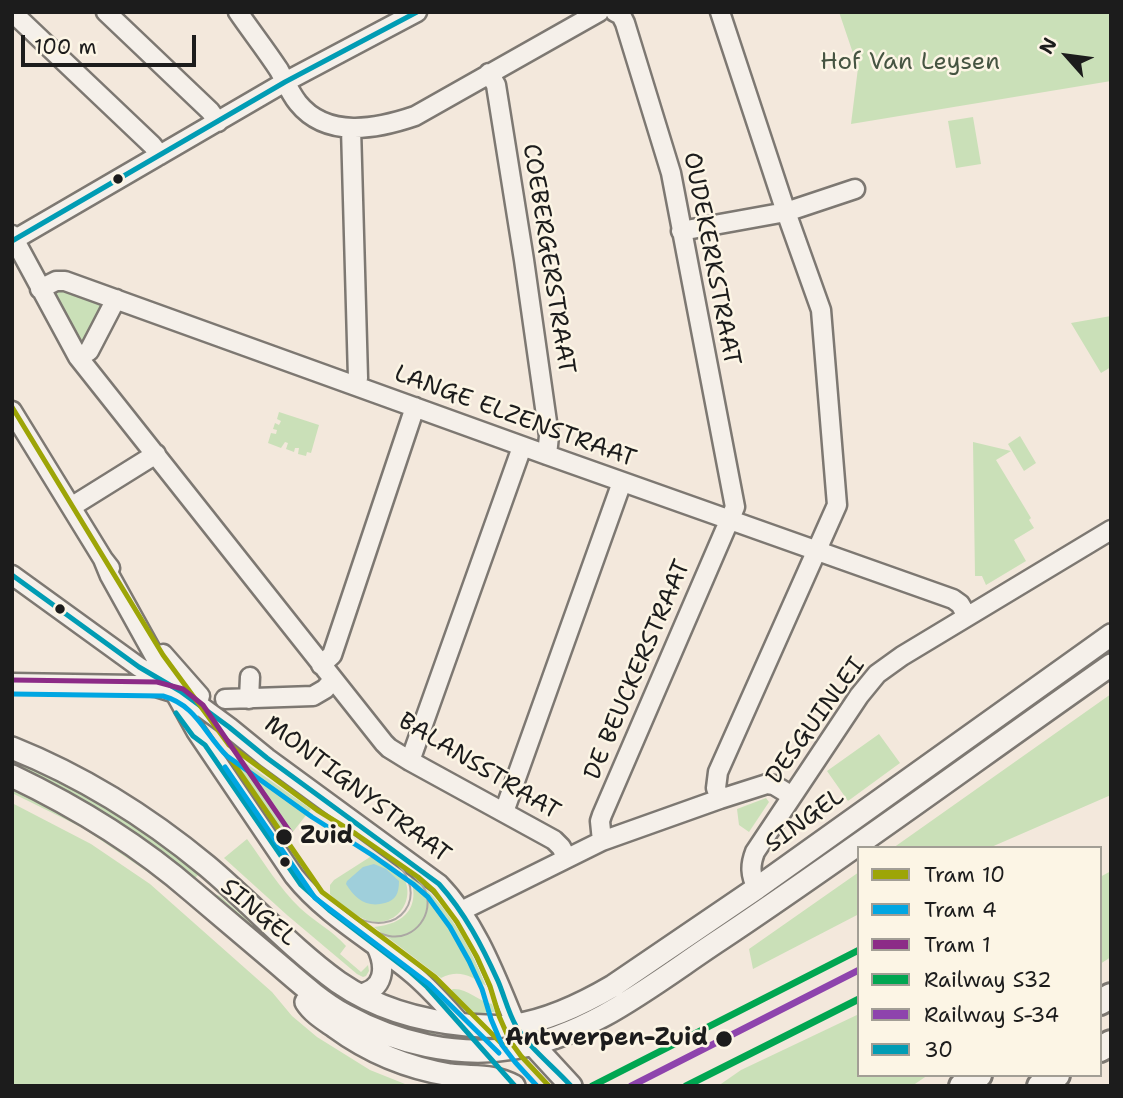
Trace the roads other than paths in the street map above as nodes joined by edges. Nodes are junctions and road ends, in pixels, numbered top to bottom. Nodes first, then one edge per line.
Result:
1 (12, 12) edge
2 (106, 12) edge
3 (238, 12) edge
4 (417, 12) edge
5 (720, 12) edge
6 (617, 13) edge
7 (587, 15) edge
8 (489, 73) junction
9 (285, 82) junction
10 (218, 122) junction
11 (351, 128) junction
12 (160, 155) junction
13 (855, 189) dead end
14 (786, 212) junction
15 (681, 231) junction
16 (13, 238) edge
17 (40, 289) junction
18 (116, 299) junction
19 (78, 357) junction
20 (355, 385) junction
21 (415, 407) junction
22 (12, 411) edge
23 (522, 447) junction
24 (156, 454) junction
25 (547, 455) junction
26 (622, 482) junction
27 (71, 507) junction
28 (729, 520) junction
29 (1111, 530) edge
30 (818, 551) junction
31 (12, 575) edge
32 (967, 616) junction
33 (1111, 635) edge
34 (1111, 664) edge
35 (321, 665) junction
36 (250, 677) dead end
37 (333, 680) junction
38 (12, 683) edge
39 (176, 689) junction
40 (225, 699) dead end
41 (249, 699) junction
42 (12, 748) edge
43 (410, 761) junction
44 (12, 776) edge
45 (792, 796) junction
46 (720, 799) junction
47 (504, 813) junction
48 (602, 841) junction
49 (567, 858) junction
50 (757, 888) junction
51 (461, 911) junction
52 (376, 946) junction
53 (298, 980) junction
54 (357, 994) junction
55 (463, 1024) junction
56 (516, 1025) junction
57 (531, 1045) junction
58 (485, 1050) junction
59 (566, 1081) edge
60 (514, 1086) edge

1 - 12 street
2 - 10 street
3 - 9 street
4 - 9 street
5 - 14 street
6 - 15 street, OUDEKERKSTRAAT
7 - 8 street
8 - 11 street
8 - 25 street, COEBERGERSTRAAT
9 - 10 street
9 - 11 street
10 - 12 street
11 - 20 street
12 - 16 street
13 - 14 street
14 - 15 street
14 - 30 street
15 - 28 street, OUDEKERKSTRAAT
16 - 17 street, BALANSSTRAAT
17 - 18 street, LANGE ELZENSTRAAT
17 - 19 street, BALANSSTRAAT
18 - 19 street
18 - 20 street, LANGE ELZENSTRAAT
19 - 24 street, BALANSSTRAAT
20 - 21 street, LANGE ELZENSTRAAT
21 - 23 street, LANGE ELZENSTRAAT
21 - 35 street
22 - 27 street
23 - 25 street, LANGE ELZENSTRAAT
23 - 43 street
24 - 27 street
24 - 35 street, BALANSSTRAAT
25 - 26 street, LANGE ELZENSTRAAT
26 - 28 street, LANGE ELZENSTRAAT
26 - 47 street
27 - 39 street
28 - 30 street, LANGE ELZENSTRAAT
28 - 48 street, DE BEUCKERSTRAAT
29 - 32 street, DESGUINLEI
30 - 32 street, LANGE ELZENSTRAAT
30 - 46 street
31 - 39 street, MONTIGNYSTRAAT
32 - 45 street, DESGUINLEI
33 - 50 main road, SINGEL
34 - 57 main road, SINGEL
35 - 37 street, BALANSSTRAAT
36 - 41 street
37 - 41 street
37 - 43 street, BALANSSTRAAT
38 - 39 street
39 - 51 street, MONTIGNYSTRAAT
39 - 52 street
40 - 41 street
42 - 54 main road, SINGEL
43 - 47 street, BALANSSTRAAT
44 - 53 main road, SINGEL
45 - 46 street
45 - 50 street, DESGUINLEI
46 - 48 street
47 - 49 street, BALANSSTRAAT
48 - 49 street
49 - 51 street
50 - 56 main road, SINGEL
51 - 56 street, MONTIGNYSTRAAT
52 - 54 street
52 - 55 street
53 - 58 main road, SINGEL
53 - 60 main road
54 - 55 main road, SINGEL
55 - 56 main road, SINGEL
55 - 58 main road
56 - 57 main road, MONTIGNYSTRAAT
57 - 58 main road, SINGEL
57 - 59 main road, MONTIGNYSTRAAT
58 - 60 main road

